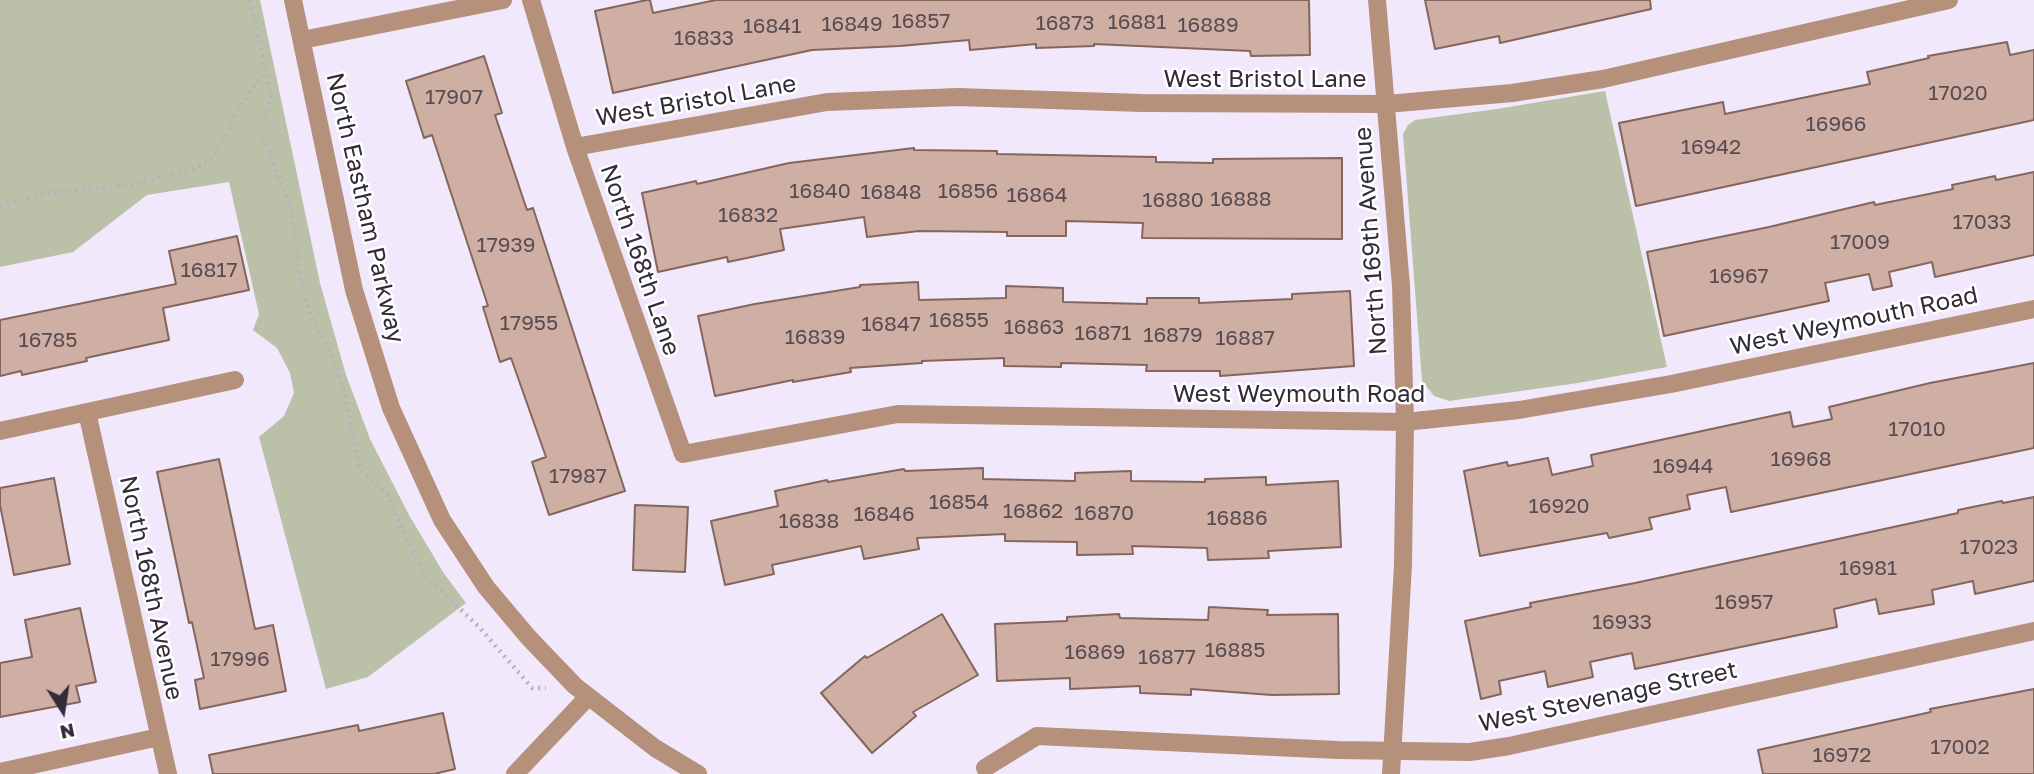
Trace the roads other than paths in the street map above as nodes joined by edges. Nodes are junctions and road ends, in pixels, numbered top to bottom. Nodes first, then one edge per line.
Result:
1 (293, 0) edge
2 (503, 0) edge
3 (531, 0) edge
4 (1377, 0) edge
5 (1949, 0) edge
6 (302, 40) junction
7 (1387, 104) junction
8 (575, 148) junction
9 (2034, 309) edge
10 (234, 380) dead end
11 (88, 412) junction
12 (1405, 422) junction
13 (0, 430) edge
14 (683, 454) joint
15 (2034, 631) edge
16 (588, 697) junction
17 (159, 737) junction
18 (1392, 751) junction
19 (985, 768) dead end
20 (0, 772) edge
21 (168, 774) edge
22 (515, 774) edge
23 (698, 774) edge
24 (1391, 774) edge

1 - 6 street, North Eastham Parkway
2 - 6 street
3 - 8 street, North 168th Lane
4 - 7 street, North 169th Avenue
5 - 7 street, West Bristol Lane
6 - 16 street, North Eastham Parkway
7 - 8 street, West Bristol Lane
7 - 12 street, North 169th Avenue
8 - 14 street, North 168th Lane
9 - 12 street, West Weymouth Road
10 - 11 street
11 - 13 street
11 - 17 street, North 168th Avenue
12 - 14 street, West Weymouth Road
12 - 18 street, North 169th Avenue
15 - 18 street, West Stevenage Street
16 - 22 street
16 - 23 street, North Eastham Parkway
17 - 20 street
17 - 21 street, North 168th Avenue
18 - 19 street, West Stevenage Street
18 - 24 street, North 169th Avenue

